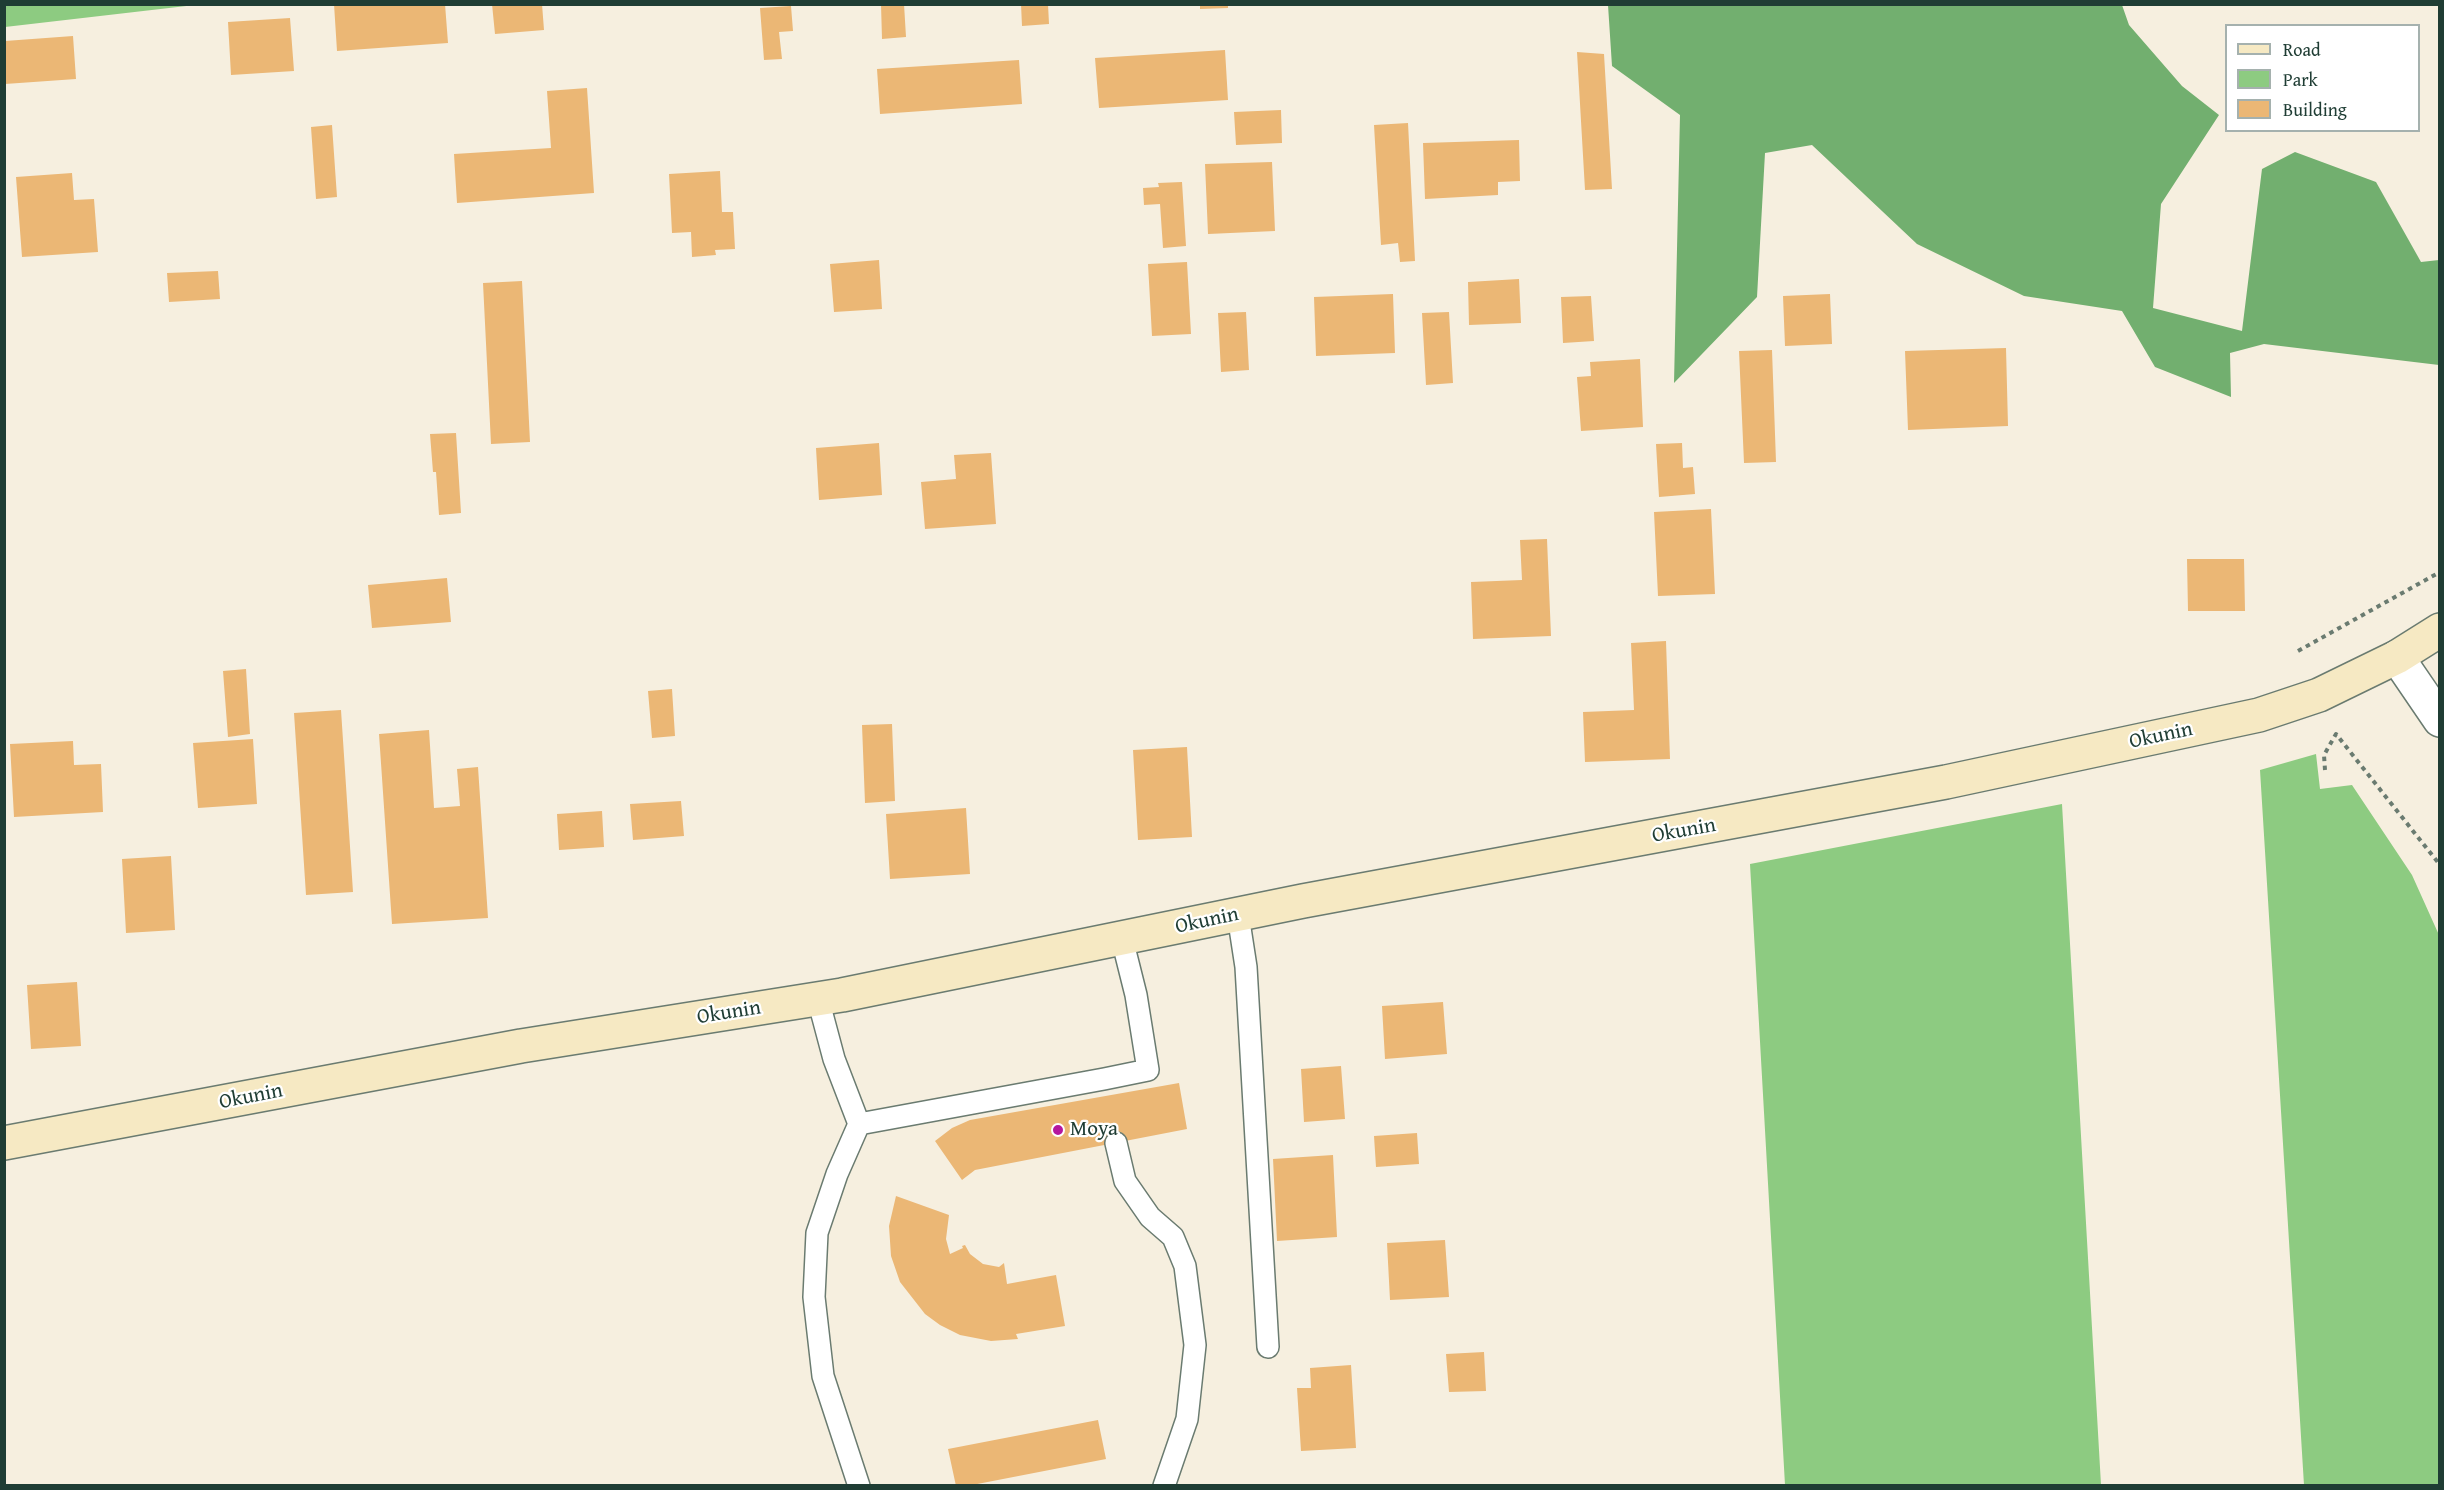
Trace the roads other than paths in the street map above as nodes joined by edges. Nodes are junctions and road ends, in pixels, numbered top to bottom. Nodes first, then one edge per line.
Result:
1 (2439, 630) edge
2 (2397, 657) junction
3 (2439, 720) edge
4 (1238, 915) junction
5 (1122, 939) junction
6 (818, 999) junction
7 (860, 1124) junction
8 (4, 1143) edge
9 (1116, 1143) dead end
10 (1268, 1347) dead end
11 (859, 1485) edge
12 (1164, 1485) edge

1 - 2 main road, Okunin
2 - 3 street
2 - 4 main road, Okunin
4 - 5 main road, Okunin
4 - 10 lane
5 - 6 main road, Okunin
5 - 7 lane
6 - 7 lane
6 - 8 main road, Okunin
7 - 11 lane
9 - 12 lane

